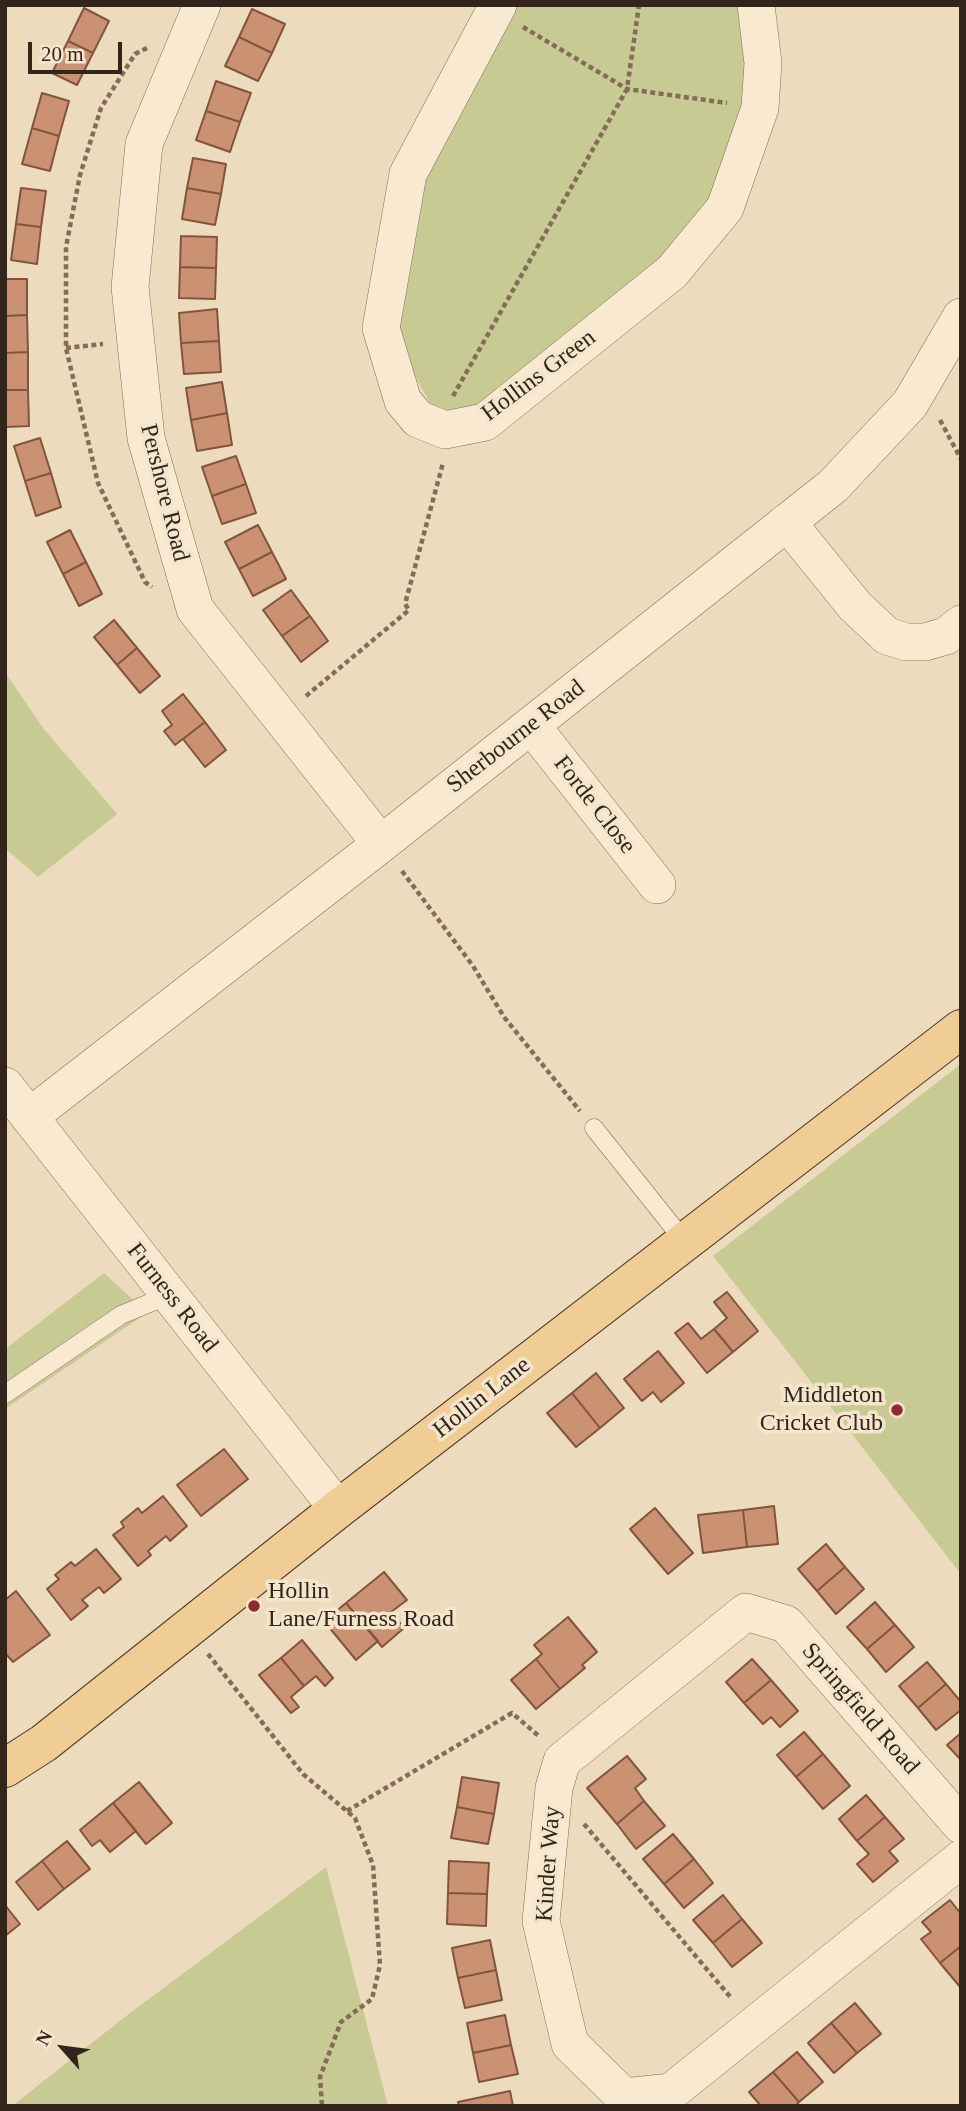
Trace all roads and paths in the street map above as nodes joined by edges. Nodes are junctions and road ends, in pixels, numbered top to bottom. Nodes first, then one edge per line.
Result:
1 (202, 5) edge
2 (756, 5) edge
3 (497, 8) edge
4 (760, 108) junction
5 (961, 317) edge
6 (788, 522) junction
7 (961, 624) edge
8 (531, 725) junction
9 (381, 844) junction
10 (657, 885) dead end
11 (961, 1029) edge
12 (5, 1086) edge
13 (29, 1117) junction
14 (594, 1128) joint
15 (684, 1241) junction
16 (169, 1295) junction
17 (5, 1394) edge
18 (338, 1509) junction
19 (188, 1629) junction
20 (5, 1768) edge
21 (558, 1775) junction
22 (346, 1811) junction
23 (961, 1825) edge
24 (961, 1859) edge
25 (754, 2026) junction
26 (323, 2106) edge

1 - 9 street, Pershore Road
2 - 4 street, Hollins Green
3 - 4 path
3 - 4 street, Hollins Green
5 - 6 street, Sherbourne Road
6 - 7 street
6 - 8 street, Sherbourne Road
8 - 9 street, Sherbourne Road
8 - 10 street, Forde Close
9 - 13 street, Sherbourne Road
9 - 14 path
11 - 15 main road, Hollin Lane
12 - 13 street, Furness Road
13 - 16 street, Furness Road
14 - 15 lane
15 - 18 main road, Hollin Lane
16 - 17 lane
16 - 18 street, Furness Road
18 - 19 main road, Hollin Lane
19 - 20 main road, Hollin Lane
19 - 22 path
21 - 22 path
21 - 23 street, Springfield Road
21 - 25 path
21 - 25 street, Kinder Way
22 - 26 path
24 - 25 street, Kinder Way

